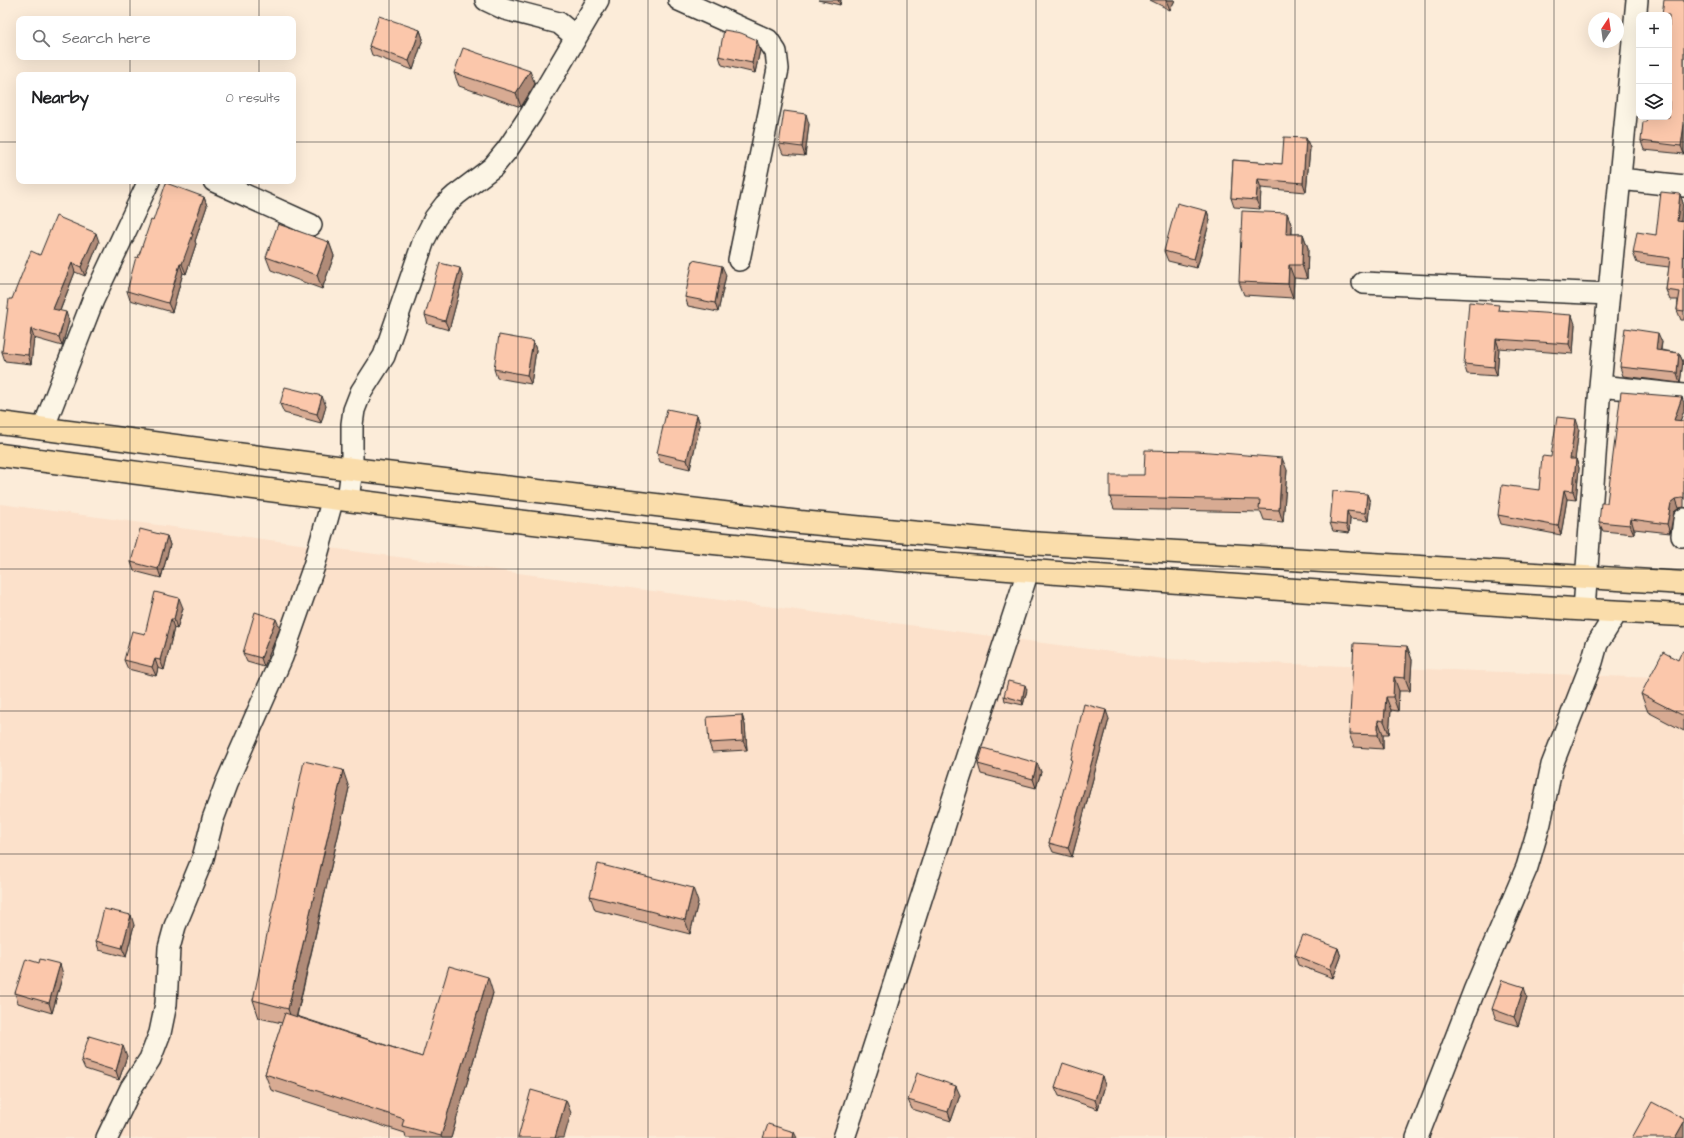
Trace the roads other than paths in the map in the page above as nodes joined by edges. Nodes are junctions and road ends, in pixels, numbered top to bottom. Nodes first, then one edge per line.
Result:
1 (486, 0) edge
2 (598, 0) edge
3 (679, 0) edge
4 (1637, 0) edge
5 (576, 37) junction
6 (1620, 179) junction
7 (149, 184) edge
8 (221, 184) edge
9 (1684, 186) edge
10 (311, 225) dead end
11 (739, 260) dead end
12 (1363, 283) dead end
13 (1609, 294) junction
14 (1600, 386) junction
15 (1684, 395) edge
16 (0, 423) edge
17 (43, 429) junction
18 (0, 455) edge
19 (352, 470) junction
20 (341, 499) junction
21 (1028, 571) junction
22 (1586, 578) junction
23 (1684, 583) edge
24 (1584, 610) junction
25 (1617, 612) junction
26 (1684, 615) edge
27 (107, 1138) edge
28 (844, 1138) edge
29 (1417, 1138) edge

1 - 5 street
2 - 5 street
3 - 11 street
4 - 6 street
5 - 19 street
6 - 9 street
6 - 13 street
7 - 17 street
8 - 10 street
12 - 13 street
13 - 14 street
14 - 15 street
14 - 22 street
16 - 17 highway
17 - 19 highway
18 - 20 highway
19 - 20 street
19 - 22 highway
20 - 21 highway
20 - 27 street
21 - 24 highway
21 - 28 street
22 - 23 highway
22 - 24 street
24 - 25 highway
25 - 26 highway
25 - 29 street

